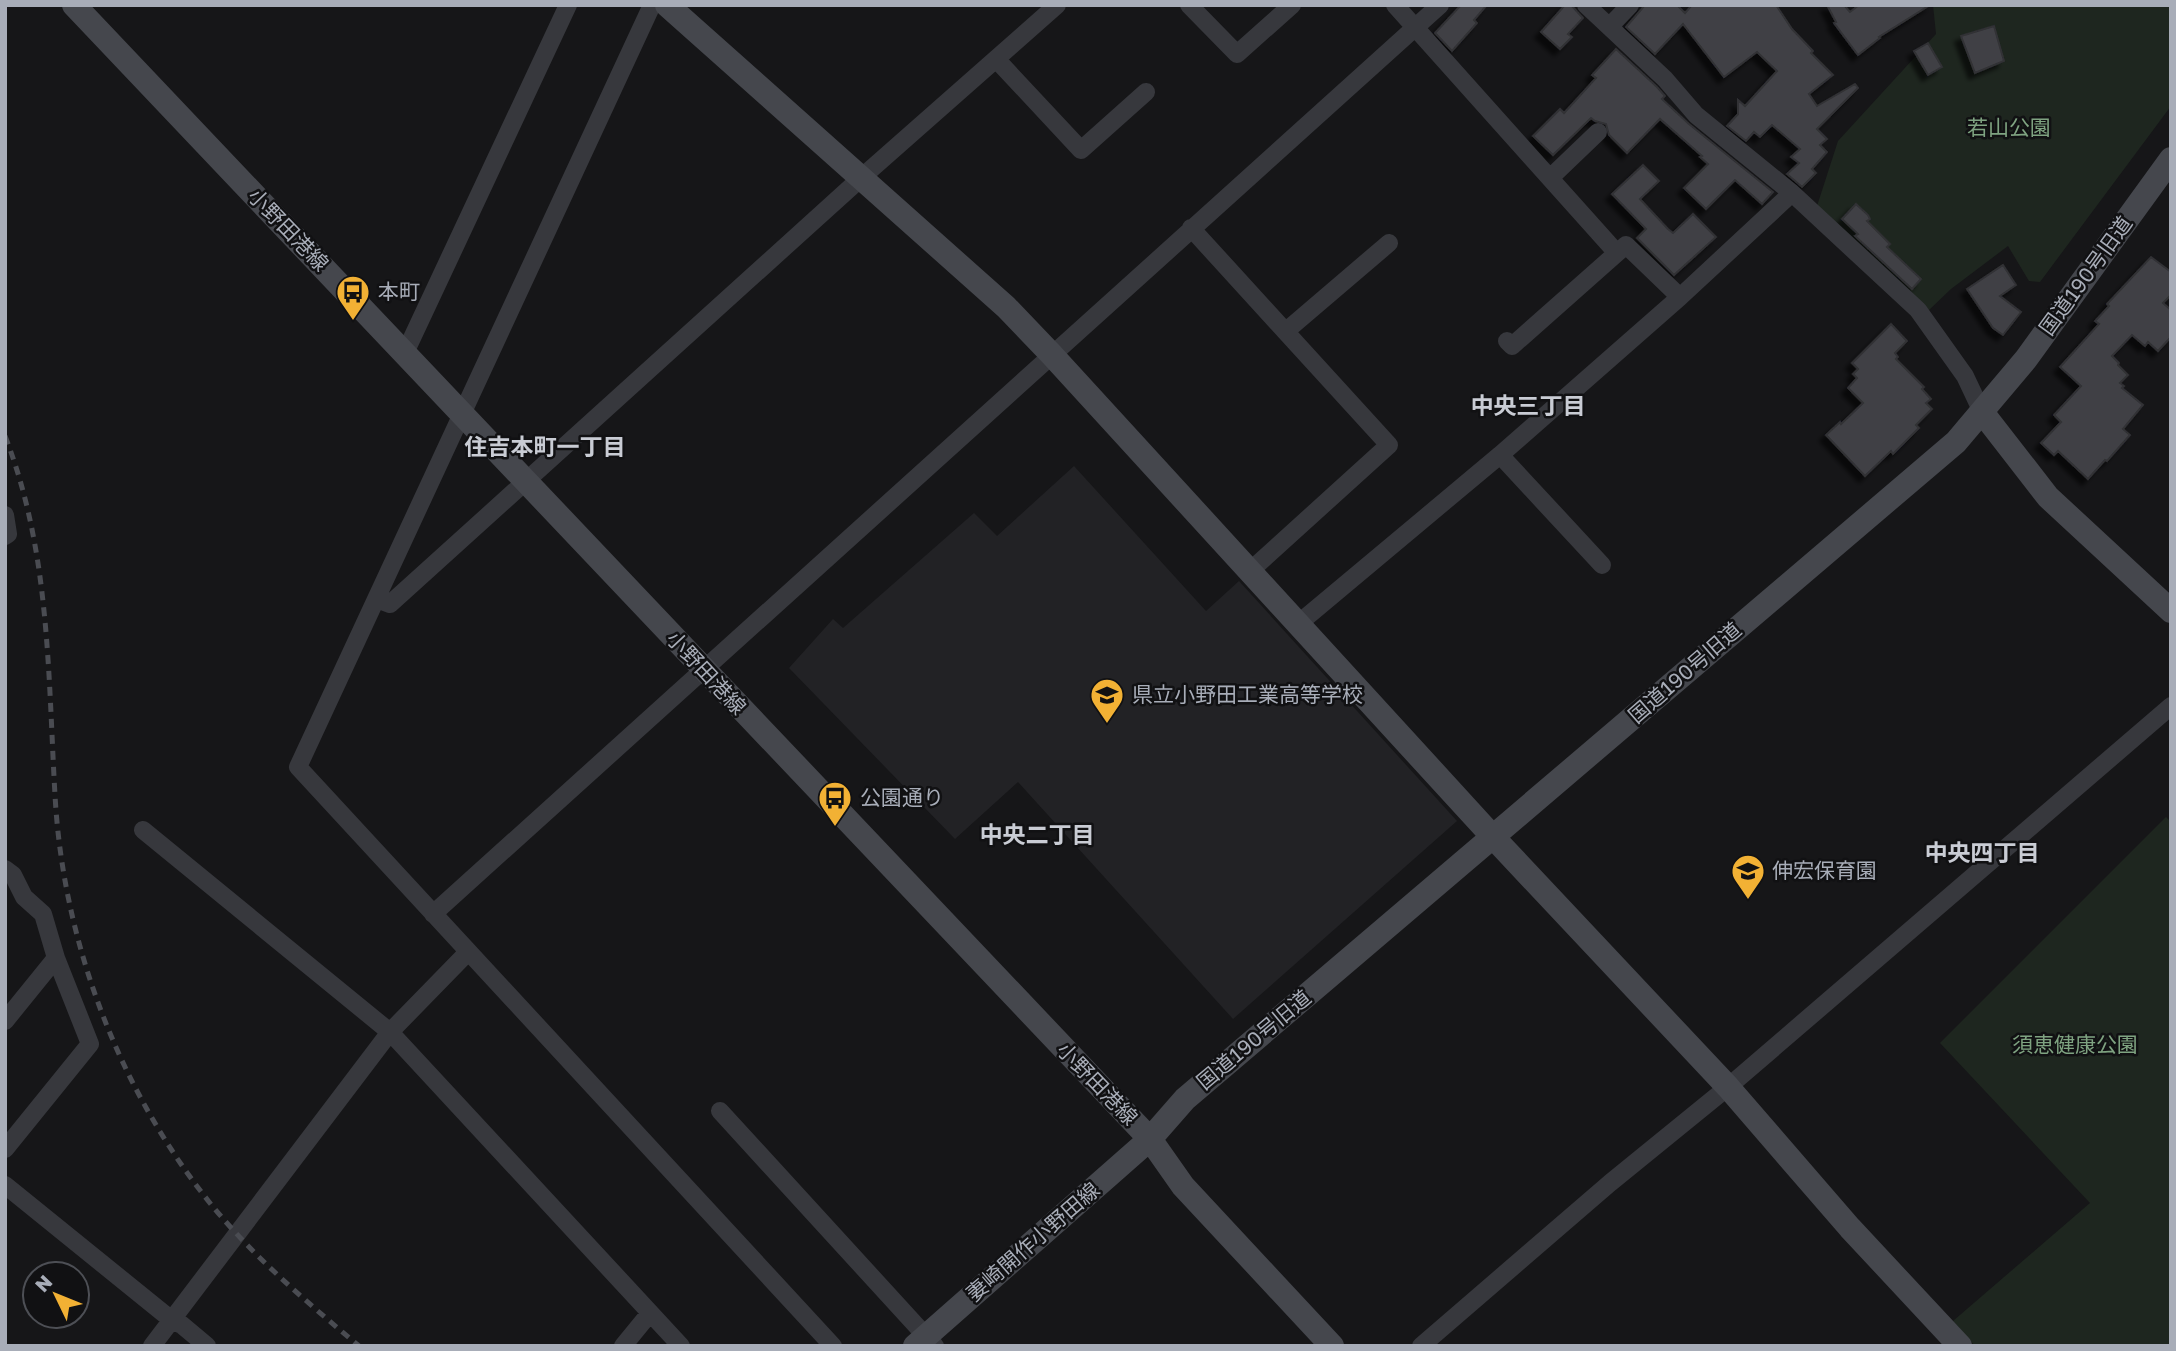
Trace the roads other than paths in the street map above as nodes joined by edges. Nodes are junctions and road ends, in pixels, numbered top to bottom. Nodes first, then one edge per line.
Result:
1 (74, 5) edge
2 (568, 5) edge
3 (652, 5) edge
4 (667, 5) edge
5 (1057, 5) edge
6 (1189, 5) edge
7 (1292, 5) edge
8 (1395, 5) edge
9 (1440, 5) edge
10 (1586, 5) edge
11 (1630, 5) edge
12 (1610, 26) junction
13 (1415, 29) junction
14 (997, 60) junction
15 (1146, 92) dead end
16 (1598, 132) dead end
17 (2171, 159) edge
18 (861, 178) junction
19 (1550, 178) junction
20 (1792, 193) junction
21 (1191, 229) junction
22 (1389, 243) dead end
23 (1616, 252) junction
24 (1679, 297) junction
25 (1286, 331) junction
26 (1507, 341) dead end
27 (405, 354) junction
28 (1052, 355) junction
29 (462, 412) junction
30 (1982, 412) junction
31 (1500, 455) junction
32 (526, 481) junction
33 (5, 515) edge
34 (5, 536) edge
35 (1602, 565) dead end
36 (1250, 571) junction
37 (377, 599) junction
38 (2171, 611) edge
39 (1298, 624) junction
40 (702, 669) junction
41 (2171, 706) edge
42 (143, 830) dead end
43 (1493, 837) junction
44 (5, 869) edge
45 (433, 914) junction
46 (468, 951) junction
47 (57, 958) junction
48 (5, 1021) edge
49 (390, 1032) junction
50 (1728, 1087) junction
51 (720, 1111) dead end
52 (1150, 1139) junction
53 (5, 1149) edge
54 (5, 1185) edge
55 (650, 1313) junction
56 (173, 1321) junction
57 (925, 1343) edge
58 (152, 1346) edge
59 (207, 1346) edge
60 (624, 1346) edge
61 (681, 1346) edge
62 (833, 1346) edge
63 (1332, 1346) edge
64 (1421, 1346) edge
65 (1960, 1346) edge

1 - 27 street, 小野田港線
2 - 27 street
3 - 29 street
4 - 18 street
5 - 14 street
6 - 7 street
8 - 13 street
9 - 13 street
10 - 12 street
11 - 12 street
12 - 20 street
13 - 19 street
13 - 21 street
14 - 15 street
14 - 18 street
16 - 19 street
17 - 30 street, 国道190号旧道
18 - 28 street
18 - 32 street
19 - 23 street
20 - 24 street
20 - 30 street
21 - 25 street
21 - 28 street
22 - 25 street
23 - 24 street
23 - 26 street
24 - 31 street
25 - 36 street
27 - 29 street, 小野田港線
28 - 36 street
28 - 40 street
29 - 32 street, 小野田港線
29 - 37 street
30 - 38 street
30 - 43 street, 国道190号旧道
31 - 35 street
31 - 39 street
32 - 37 street
32 - 40 street, 小野田港線
33 - 34 street
36 - 39 street
37 - 45 street
39 - 43 street
40 - 45 street
40 - 52 street, 小野田港線
41 - 50 street
42 - 49 street
43 - 50 street
43 - 52 street, 国道190号旧道
44 - 47 street
45 - 46 street
46 - 49 street
46 - 62 street
47 - 48 street
47 - 53 street
49 - 55 street
49 - 56 street
50 - 64 street
50 - 65 street
51 - 57 street
52 - 57 street, 妻崎開作小野田線
52 - 63 street, 小野田港線
54 - 56 street
55 - 60 street
55 - 61 street
56 - 58 street
56 - 59 street

